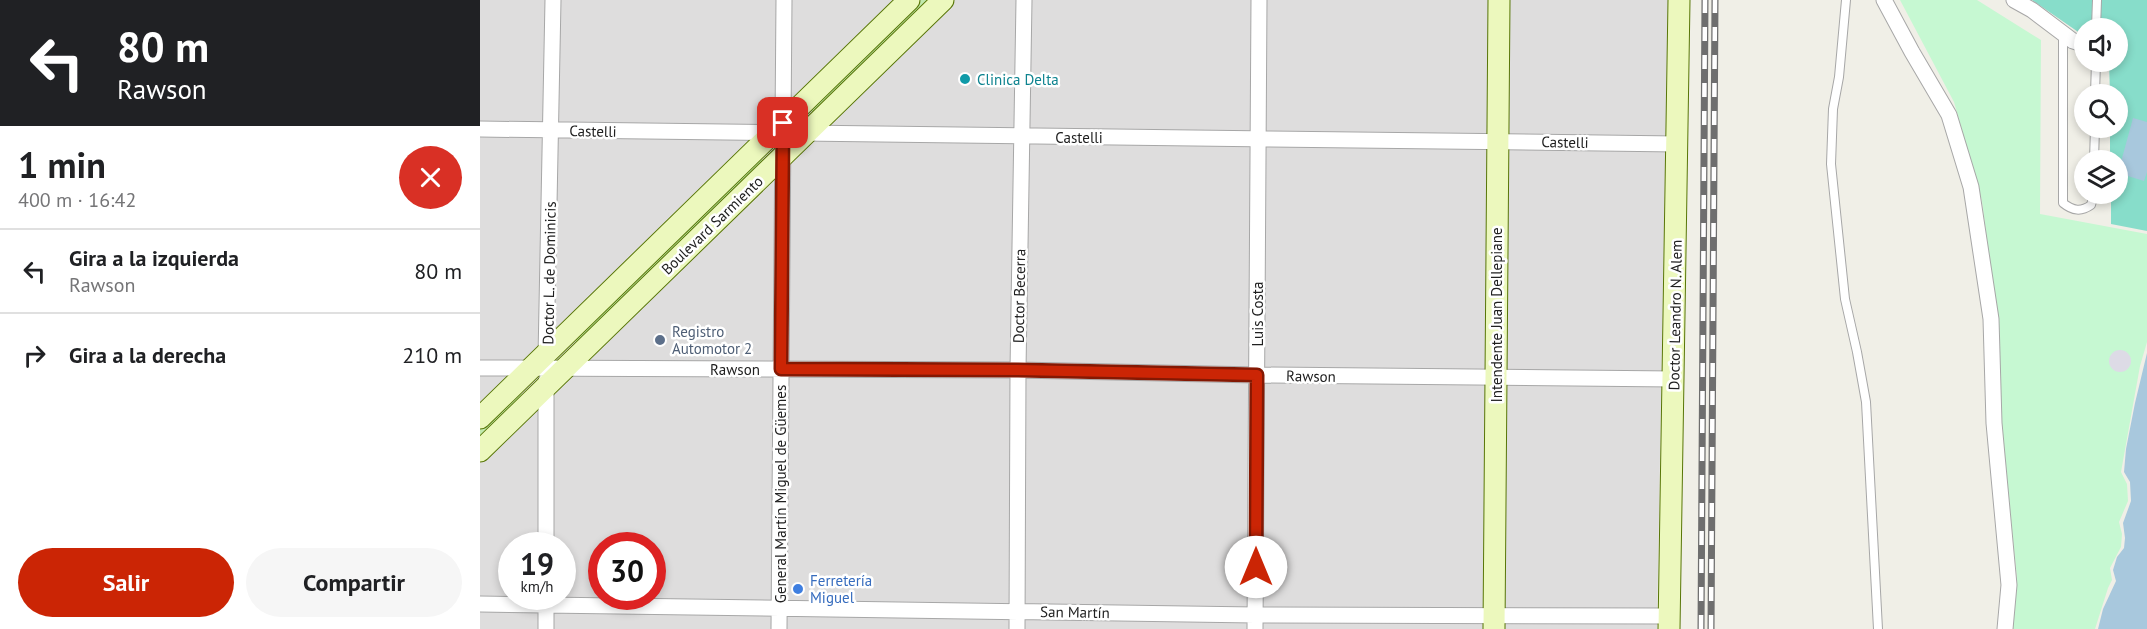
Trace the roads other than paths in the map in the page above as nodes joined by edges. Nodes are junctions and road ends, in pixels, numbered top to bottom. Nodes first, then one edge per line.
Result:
1 (553, 0) edge
2 (784, 0) edge
3 (909, 0) edge
4 (943, 0) edge
5 (1024, 0) edge
6 (1259, 0) edge
7 (1499, 0) edge
8 (1679, 0) edge
9 (1845, 0) edge
10 (1884, 0) edge
11 (2014, 0) edge
12 (2097, 0) edge
13 (2096, 18) edge
14 (2063, 34) junction
15 (2074, 42) edge
16 (480, 129) edge
17 (779, 130) junction
18 (552, 131) junction
19 (806, 134) junction
20 (1022, 137) junction
21 (1258, 139) junction
22 (1498, 142) junction
23 (1677, 144) junction
24 (783, 156) junction
25 (2091, 204) edge
26 (480, 368) edge
27 (547, 369) junction
28 (781, 369) junction
29 (1018, 370) junction
30 (1257, 375) junction
31 (1496, 377) junction
32 (1674, 379) junction
33 (480, 418) edge
34 (480, 451) edge
35 (546, 532) edge
36 (576, 602) edge
37 (498, 603) edge
38 (480, 604) edge
39 (779, 608) junction
40 (546, 610) edge
41 (1017, 611) junction
42 (1255, 622) edge
43 (1494, 622) edge
44 (1669, 622) edge
45 (546, 629) edge
46 (779, 629) edge
47 (1017, 629) edge
48 (1878, 629) edge
49 (2005, 629) edge

1 - 18 street, Doctor L. de Dominicis
2 - 17 street, General Martín Miguel de Güemes
3 - 17 street, Boulevard Sarmiento
4 - 19 street, Boulevard Sarmiento
5 - 20 street, Doctor Becerra
6 - 21 street, Luis Costa
7 - 22 street, Intendente Juan Dellepiane
8 - 23 street, Doctor Leandro N. Alem
9 - 48 lane
10 - 49 street
11 - 14 street
12 - 13 lane
14 - 15 street
14 - 25 lane
16 - 18 street, Castelli
17 - 18 street, Castelli
17 - 19 street, Castelli
17 - 24 street, General Martín Miguel de Güemes
17 - 27 street, Boulevard Sarmiento
18 - 27 street, Doctor L. de Dominicis
19 - 20 street, Castelli
19 - 24 street, Boulevard Sarmiento
20 - 21 street, Castelli
20 - 29 street, Doctor Becerra
21 - 22 street, Castelli
21 - 30 street, Luis Costa
22 - 23 street, Castelli
22 - 31 street, Intendente Juan Dellepiane
23 - 32 street, Doctor Leandro N. Alem
24 - 27 street, Boulevard Sarmiento
24 - 28 street, General Martín Miguel de Güemes
26 - 27 street, Rawson
27 - 28 street, Rawson
27 - 33 street, Boulevard Sarmiento
27 - 34 street, Boulevard Sarmiento
27 - 35 street, Doctor L. de Dominicis
28 - 29 street, Rawson
28 - 39 street, General Martín Miguel de Güemes
29 - 30 street, Rawson
29 - 41 street, Doctor Becerra
30 - 31 street, Rawson
30 - 42 street, Luis Costa
31 - 32 street, Rawson
31 - 43 street, Intendente Juan Dellepiane
32 - 44 street, Doctor Leandro N. Alem
36 - 39 street, San Martín
37 - 38 street, San Martín
39 - 41 street, San Martín
39 - 46 street, General Martín Miguel de Güemes
40 - 45 street
41 - 42 street, San Martín
41 - 47 street, Doctor Becerra
42 - 43 street, San Martín
43 - 44 street, San Martín

